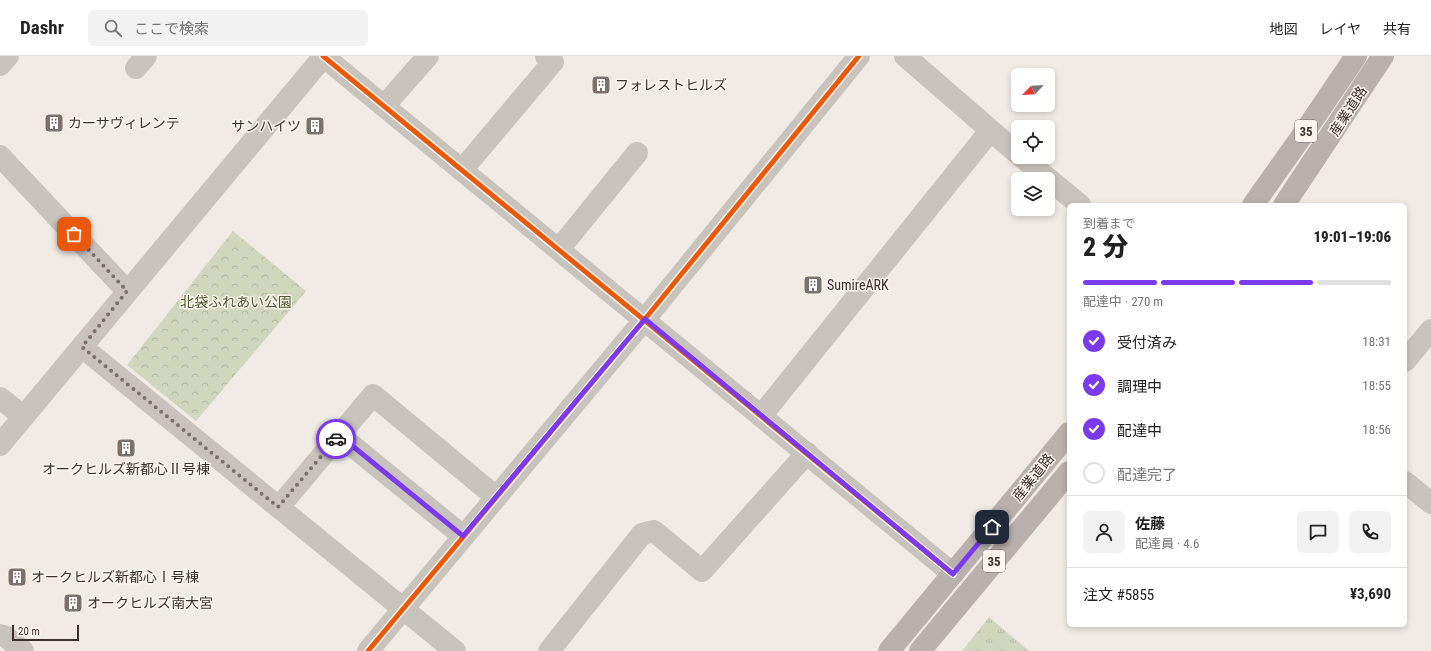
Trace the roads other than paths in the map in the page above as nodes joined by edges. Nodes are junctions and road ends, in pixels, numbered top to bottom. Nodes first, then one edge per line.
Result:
1 (8, 56) edge
2 (324, 56) edge
3 (428, 56) edge
4 (546, 56) edge
5 (859, 56) edge
6 (905, 56) edge
7 (1356, 56) edge
8 (1384, 56) edge
9 (0, 65) edge
10 (384, 106) junction
11 (990, 131) junction
12 (1011, 148) edge
13 (637, 153) dead end
14 (0, 156) edge
15 (1030, 164) edge
16 (462, 170) junction
17 (1078, 203) edge
18 (1253, 203) edge
19 (1285, 203) edge
20 (559, 249) junction
21 (127, 291) junction
22 (645, 319) junction
23 (1431, 330) edge
24 (82, 347) junction
25 (1407, 359) edge
26 (0, 398) edge
27 (23, 416) junction
28 (761, 416) junction
29 (339, 435) junction
30 (1067, 435) edge
31 (0, 445) edge
32 (807, 453) junction
33 (1067, 474) edge
34 (1407, 484) edge
35 (496, 497) junction
36 (1431, 503) edge
37 (278, 507) junction
38 (463, 536) junction
39 (953, 574) junction
40 (402, 608) junction
41 (0, 635) edge
42 (23, 651) edge
43 (368, 651) edge
44 (455, 651) edge
45 (549, 651) edge
46 (889, 651) edge
47 (920, 651) edge

1 - 9 street
2 - 10 street
2 - 21 street
3 - 10 street
4 - 16 street
5 - 22 street
6 - 11 street
7 - 18 main road, 産業道路 / 35
8 - 19 main road, 産業道路 / 35
10 - 16 street
11 - 12 street
11 - 28 street
13 - 20 street
14 - 21 street
15 - 17 street
16 - 20 street
20 - 22 street
21 - 24 street
22 - 28 street
22 - 35 street
23 - 25 street
24 - 27 street
24 - 37 street
26 - 27 street
27 - 31 street
28 - 32 street
29 - 35 street
29 - 37 street
29 - 38 street
30 - 39 main road, 産業道路 / 35
32 - 39 street
32 - 45 street
33 - 47 main road, 産業道路 / 35
34 - 36 street
35 - 38 street
37 - 40 street
38 - 40 street
39 - 46 main road, 産業道路 / 35
40 - 43 street
40 - 44 street
41 - 42 street

